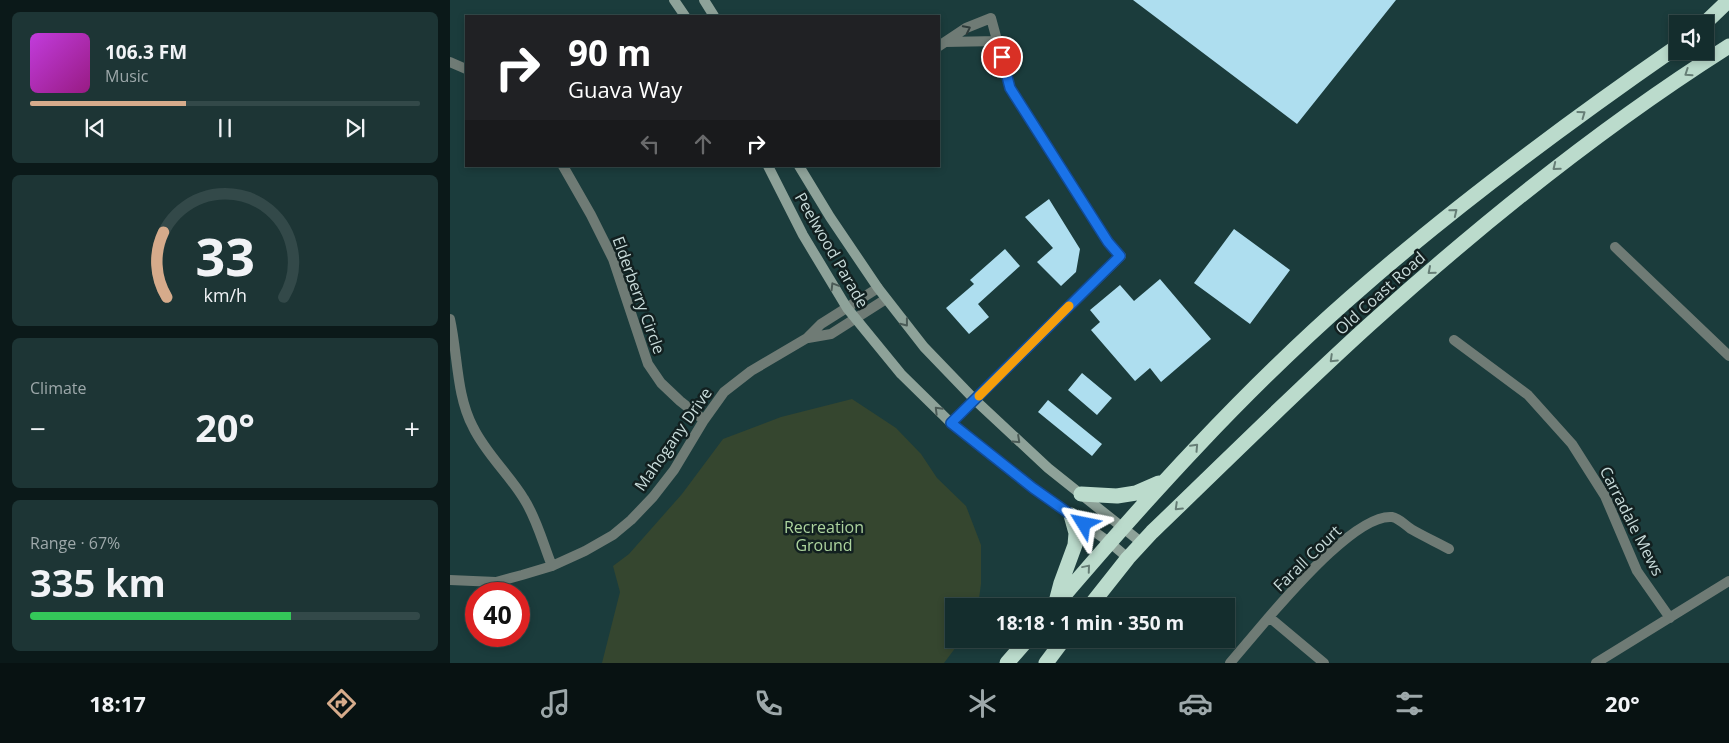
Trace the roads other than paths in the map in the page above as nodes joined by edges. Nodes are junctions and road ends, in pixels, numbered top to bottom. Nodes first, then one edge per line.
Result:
1 (674, 0) edge
2 (704, 0) edge
3 (1729, 0) edge
4 (1729, 13) edge
5 (684, 15) edge
6 (713, 15) edge
7 (1713, 15) edge
8 (1714, 22) edge
9 (998, 41) junction
10 (941, 44) edge
11 (1729, 46) edge
12 (1669, 52) edge
13 (450, 62) edge
14 (465, 68) edge
15 (564, 167) edge
16 (769, 167) edge
17 (800, 167) edge
18 (1615, 247) dead end
19 (878, 288) junction
20 (886, 299) junction
21 (847, 308) junction
22 (450, 320) edge
23 (855, 320) junction
24 (807, 338) junction
25 (1454, 340) dead end
26 (1729, 356) edge
27 (975, 400) junction
28 (704, 420) junction
29 (951, 423) junction
30 (1165, 480) junction
31 (1081, 494) junction
32 (1071, 515) junction
33 (1122, 527) junction
34 (1109, 542) junction
35 (1142, 543) junction
36 (1449, 549) dead end
37 (1128, 558) junction
38 (552, 566) junction
39 (450, 580) edge
40 (1729, 581) edge
41 (1057, 598) edge
42 (1062, 598) edge
43 (1096, 598) edge
44 (1270, 617) junction
45 (1670, 618) junction
46 (1020, 648) edge
47 (1057, 648) edge
48 (1007, 663) edge
49 (1046, 663) edge
50 (1230, 663) edge
51 (1324, 663) edge
52 (1596, 663) edge

1 - 5 street
2 - 6 street
3 - 7 highway
4 - 8 highway
9 - 10 street
10 -> 9 street
9 - 27 street
11 -> 35 highway, Old Coast Road
30 -> 12 highway, Old Coast Road
13 - 14 street
15 - 28 street, Elderberry Circle
21 -> 16 street, Peelwood Parade
17 - 19 street, Peelwood Parade
18 - 26 street
19 - 20 street, Peelwood Parade
19 - 21 street, Mahogany Drive
20 - 23 street, Mahogany Drive
20 -> 27 street, Peelwood Parade
21 - 23 street, Peelwood Parade
21 - 24 street, Mahogany Drive
22 - 38 street
23 - 24 street, Mahogany Drive
29 -> 23 street, Peelwood Parade
24 - 28 street, Mahogany Drive
25 - 45 street, Carradale Mews
27 - 29 street
27 -> 31 street, Peelwood Parade
28 - 38 street, Mahogany Drive
29 - 32 street, Peelwood Parade
30 - 31 highway
30 - 33 highway, Old Coast Road
31 - 33 street, Peelwood Parade
32 - 34 street, Peelwood Parade
32 - 41 highway
33 - 34 highway, Old Coast Road
33 - 35 street, Peelwood Parade
34 - 37 street, Peelwood Parade
42 -> 34 highway, Old Coast Road
35 - 37 highway, Old Coast Road
36 - 44 street, Farall Court
37 - 43 highway, Old Coast Road
38 - 39 street, Mahogany Drive
40 - 45 street
44 - 50 street, Farall Court
44 - 51 street
45 - 52 street
46 - 48 highway
47 - 49 highway

